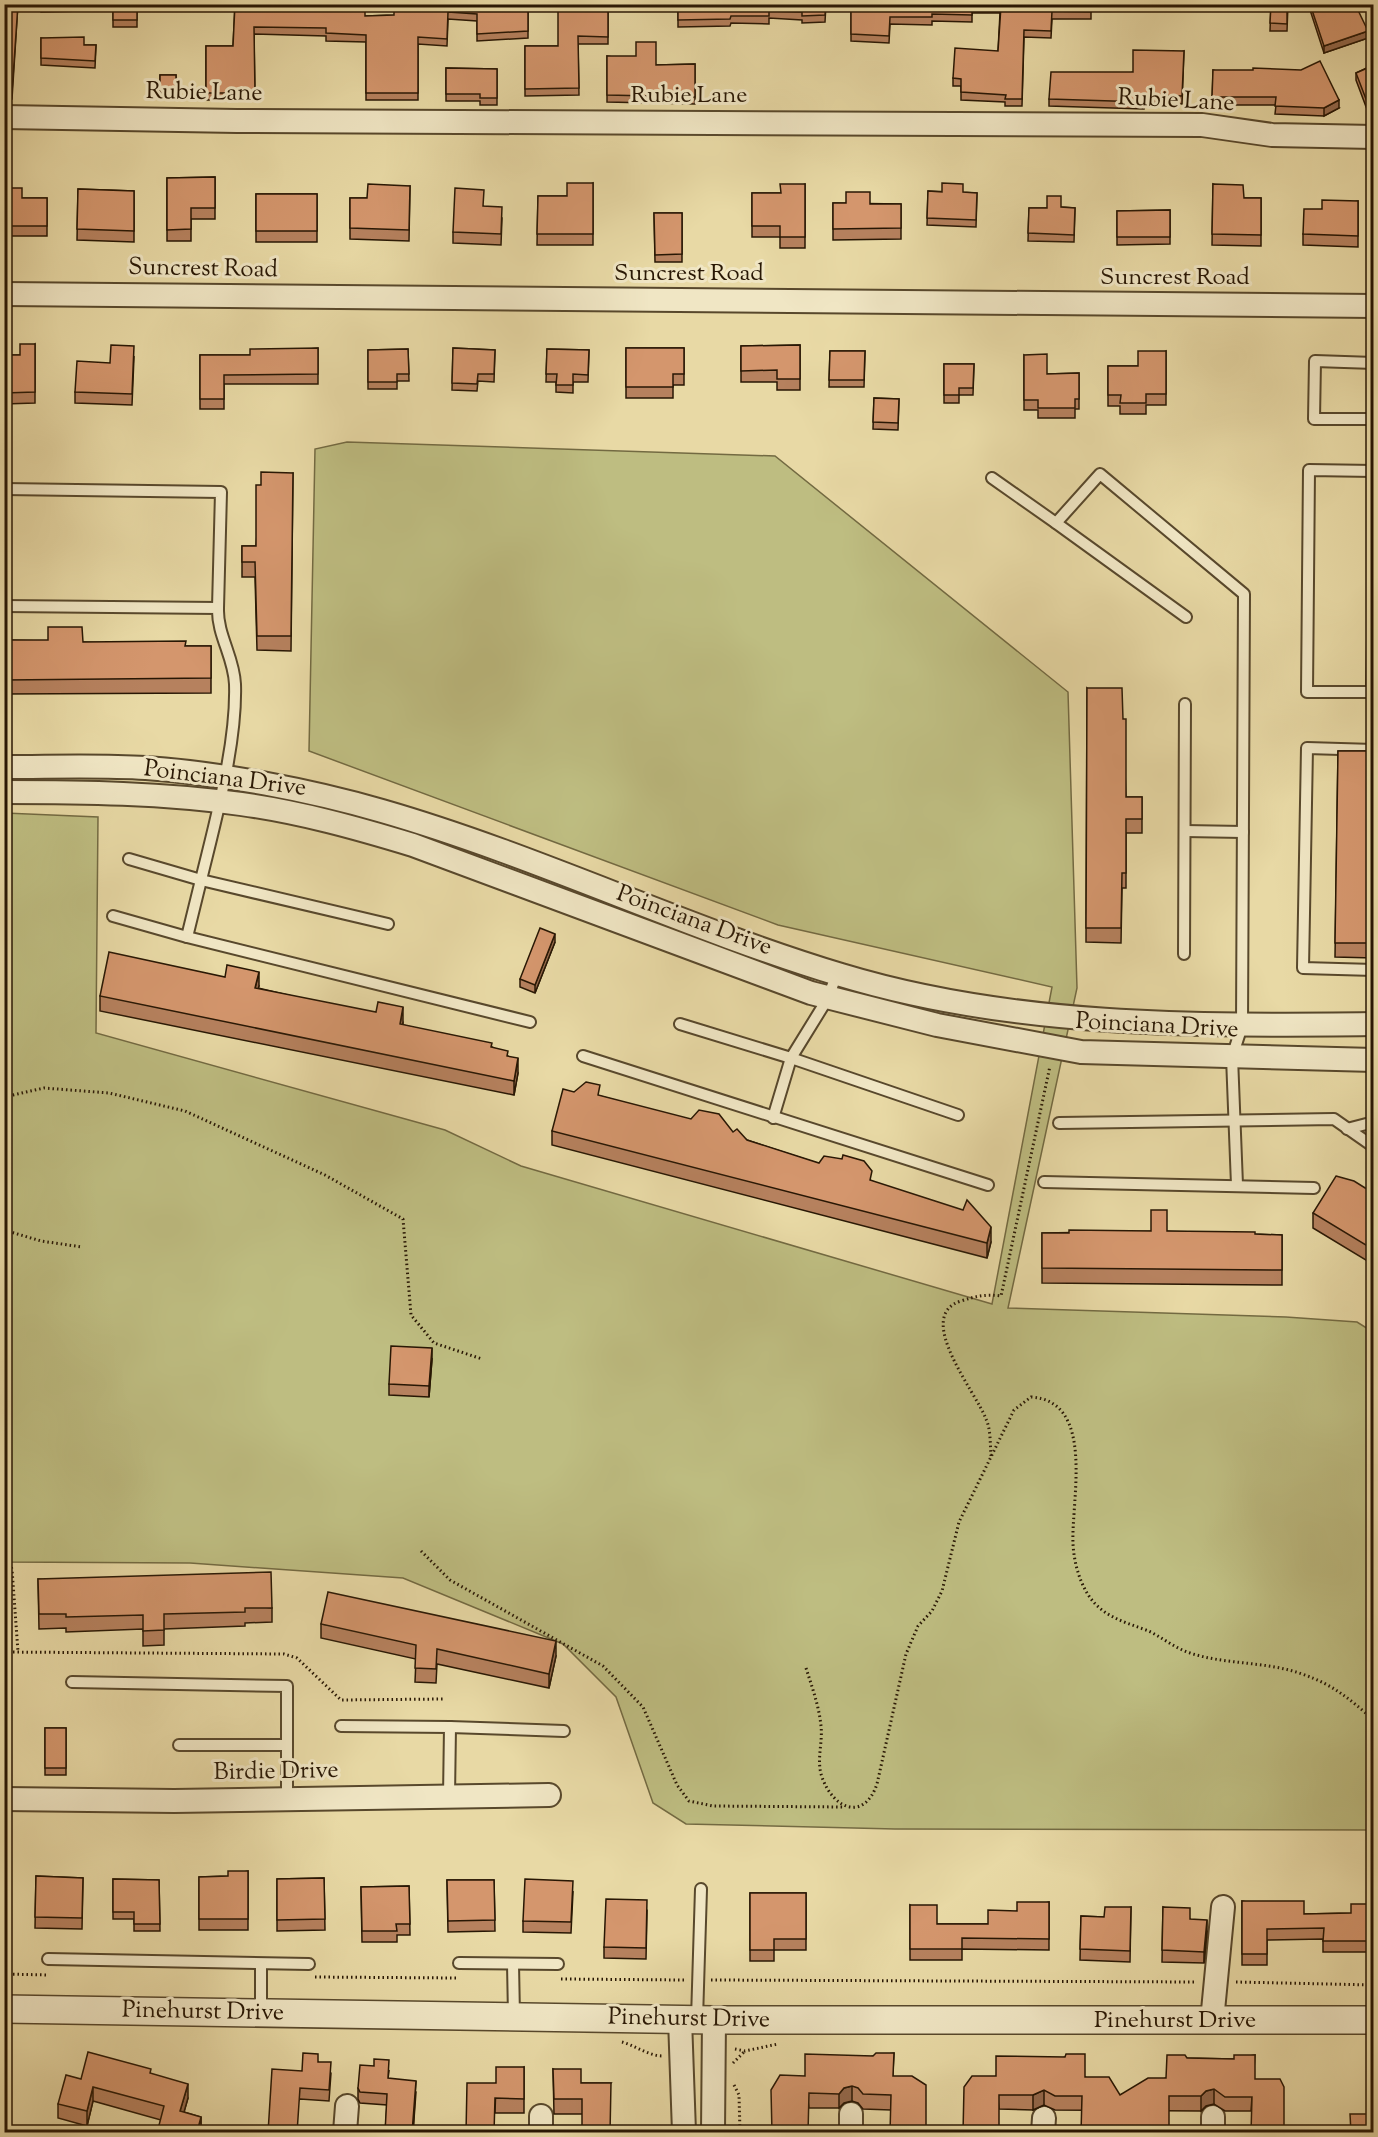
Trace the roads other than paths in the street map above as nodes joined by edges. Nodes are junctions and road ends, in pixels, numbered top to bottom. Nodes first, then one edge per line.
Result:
1 (4, 117) edge
2 (1374, 137) edge
3 (4, 294) edge
4 (1374, 306) edge
5 (1374, 363) edge
6 (1374, 419) edge
7 (1374, 471) edge
8 (992, 478) dead end
9 (4, 489) edge
10 (1056, 524) junction
11 (1374, 588) edge
12 (4, 606) edge
13 (218, 608) junction
14 (1186, 617) dead end
15 (1373, 692) edge
16 (1185, 704) dead end
17 (1374, 750) edge
18 (4, 767) edge
19 (223, 778) junction
20 (4, 792) edge
21 (220, 802) junction
22 (1185, 831) junction
23 (1243, 832) junction
24 (129, 859) dead end
25 (201, 880) junction
26 (113, 916) dead end
27 (388, 924) dead end
28 (187, 937) junction
29 (1184, 954) dead end
30 (1374, 970) edge
31 (837, 974) junction
32 (828, 998) junction
33 (530, 1022) dead end
34 (680, 1024) dead end
35 (1374, 1024) edge
36 (1242, 1026) junction
37 (583, 1056) dead end
38 (1232, 1057) junction
39 (791, 1058) junction
40 (1374, 1060) edge
41 (958, 1115) dead end
42 (773, 1118) junction
43 (1235, 1122) junction
44 (1374, 1122) edge
45 (1059, 1123) dead end
46 (1347, 1129) junction
47 (1374, 1147) edge
48 (1044, 1182) dead end
49 (988, 1185) dead end
50 (1237, 1185) junction
51 (1314, 1188) dead end
52 (72, 1682) dead end
53 (341, 1726) dead end
54 (450, 1727) junction
55 (564, 1731) dead end
56 (179, 1745) dead end
57 (287, 1745) junction
58 (549, 1794) dead end
59 (449, 1797) junction
60 (4, 1799) edge
61 (287, 1799) junction
62 (701, 1889) dead end
63 (1223, 1906) dead end
64 (48, 1959) dead end
65 (459, 1963) dead end
66 (261, 1964) junction
67 (309, 1964) dead end
68 (513, 1964) junction
69 (558, 1964) dead end
70 (4, 2009) edge
71 (261, 2013) junction
72 (514, 2017) junction
73 (697, 2019) junction
74 (1374, 2020) edge
75 (1212, 2021) junction
76 (347, 2106) dead end
77 (345, 2133) edge
78 (684, 2133) edge
79 (713, 2133) edge

1 - 2 street, Rubie Lane
3 - 4 street, Suncrest Road
5 - 6 lane
7 - 15 lane
8 - 10 lane
9 - 13 lane
10 - 14 lane
10 - 23 lane
11 - 15 lane
12 - 13 lane
13 - 19 lane
16 - 22 lane
17 - 30 lane
18 - 19 street, Poinciana Drive
19 - 21 lane
19 - 31 street, Poinciana Drive
20 - 21 street, Poinciana Drive
21 - 25 lane
21 - 32 street, Poinciana Drive
22 - 23 lane
22 - 29 lane
23 - 36 lane
24 - 25 lane
25 - 27 lane
25 - 28 lane
26 - 28 lane
28 - 33 lane
31 - 32 lane
31 - 36 street, Poinciana Drive
32 - 38 street, Poinciana Drive
32 - 39 lane
34 - 39 lane
35 - 36 street, Poinciana Drive
36 - 38 lane
37 - 42 lane
38 - 40 street, Poinciana Drive
38 - 43 lane
39 - 41 lane
39 - 42 lane
42 - 49 lane
43 - 45 lane
43 - 46 lane
43 - 50 lane
44 - 46 lane
46 - 47 lane
48 - 50 lane
50 - 51 lane
52 - 57 lane
53 - 54 lane
54 - 55 lane
54 - 59 lane
56 - 57 lane
57 - 61 lane
58 - 59 street, Birdie Drive
59 - 61 street, Birdie Drive
60 - 61 street, Birdie Drive
62 - 73 lane
63 - 75 street
64 - 66 lane
65 - 68 lane
66 - 67 lane
66 - 71 lane
68 - 69 lane
68 - 72 lane
70 - 71 street, Pinehurst Drive
71 - 72 street, Pinehurst Drive
72 - 73 street, Pinehurst Drive
73 - 75 street, Pinehurst Drive
73 - 78 street
73 - 79 street
74 - 75 street, Pinehurst Drive
76 - 77 street

